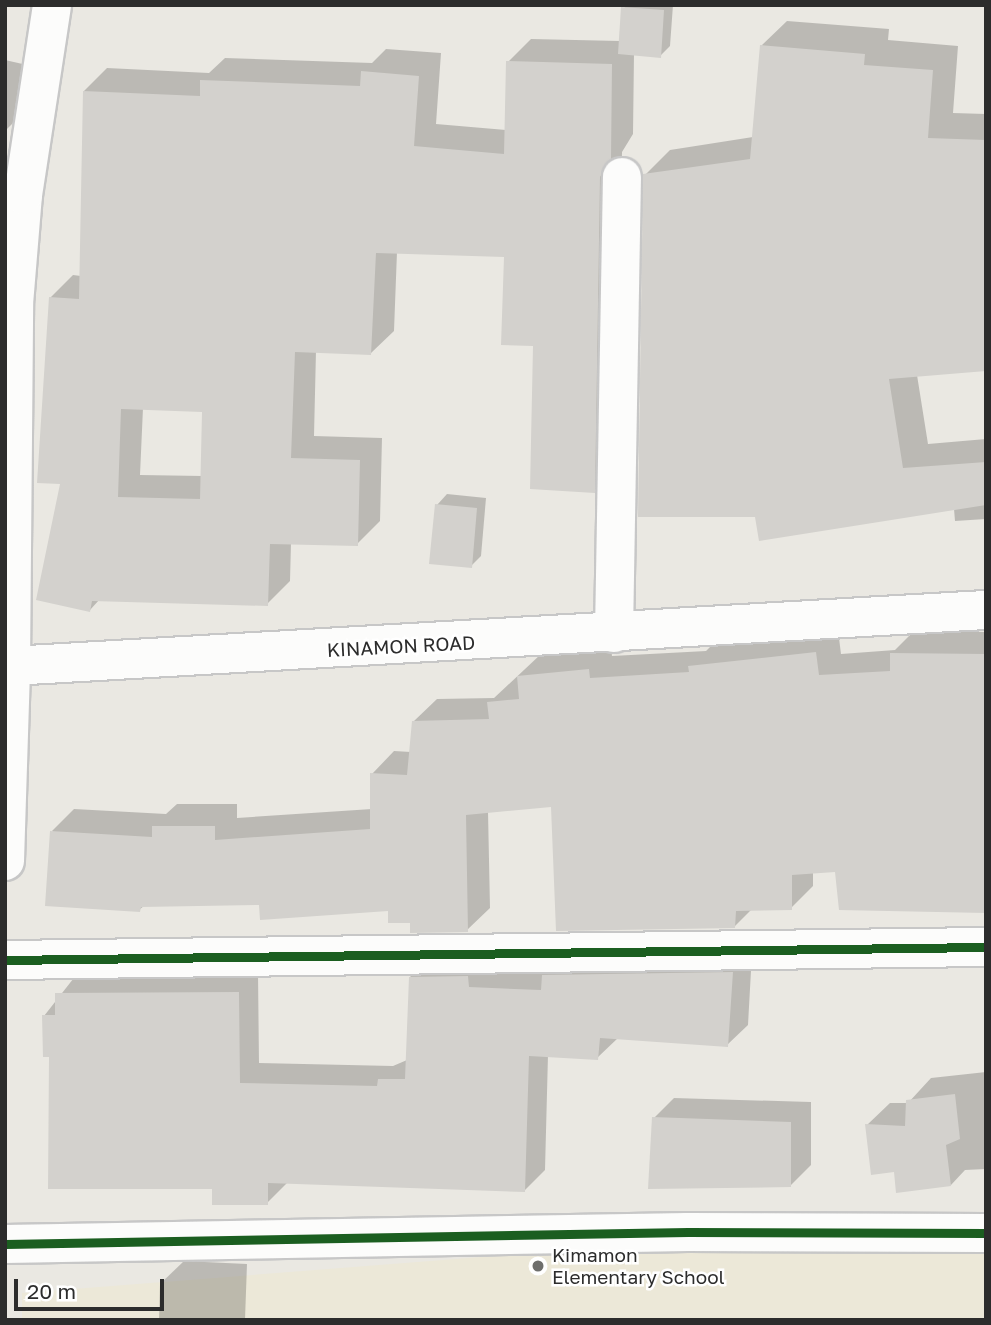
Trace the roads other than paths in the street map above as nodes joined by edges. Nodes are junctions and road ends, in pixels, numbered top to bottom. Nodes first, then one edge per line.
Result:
1 (52, 5) edge
2 (622, 177) dead end
3 (986, 610) edge
4 (614, 633) junction
5 (11, 666) junction
6 (5, 861) edge
7 (986, 947) edge
8 (5, 960) edge
9 (986, 1233) edge
10 (5, 1244) edge

1 - 5 street
2 - 4 street
3 - 4 street, KINAMON ROAD
4 - 5 street, KINAMON ROAD
5 - 6 street
7 - 8 street
9 - 10 street

